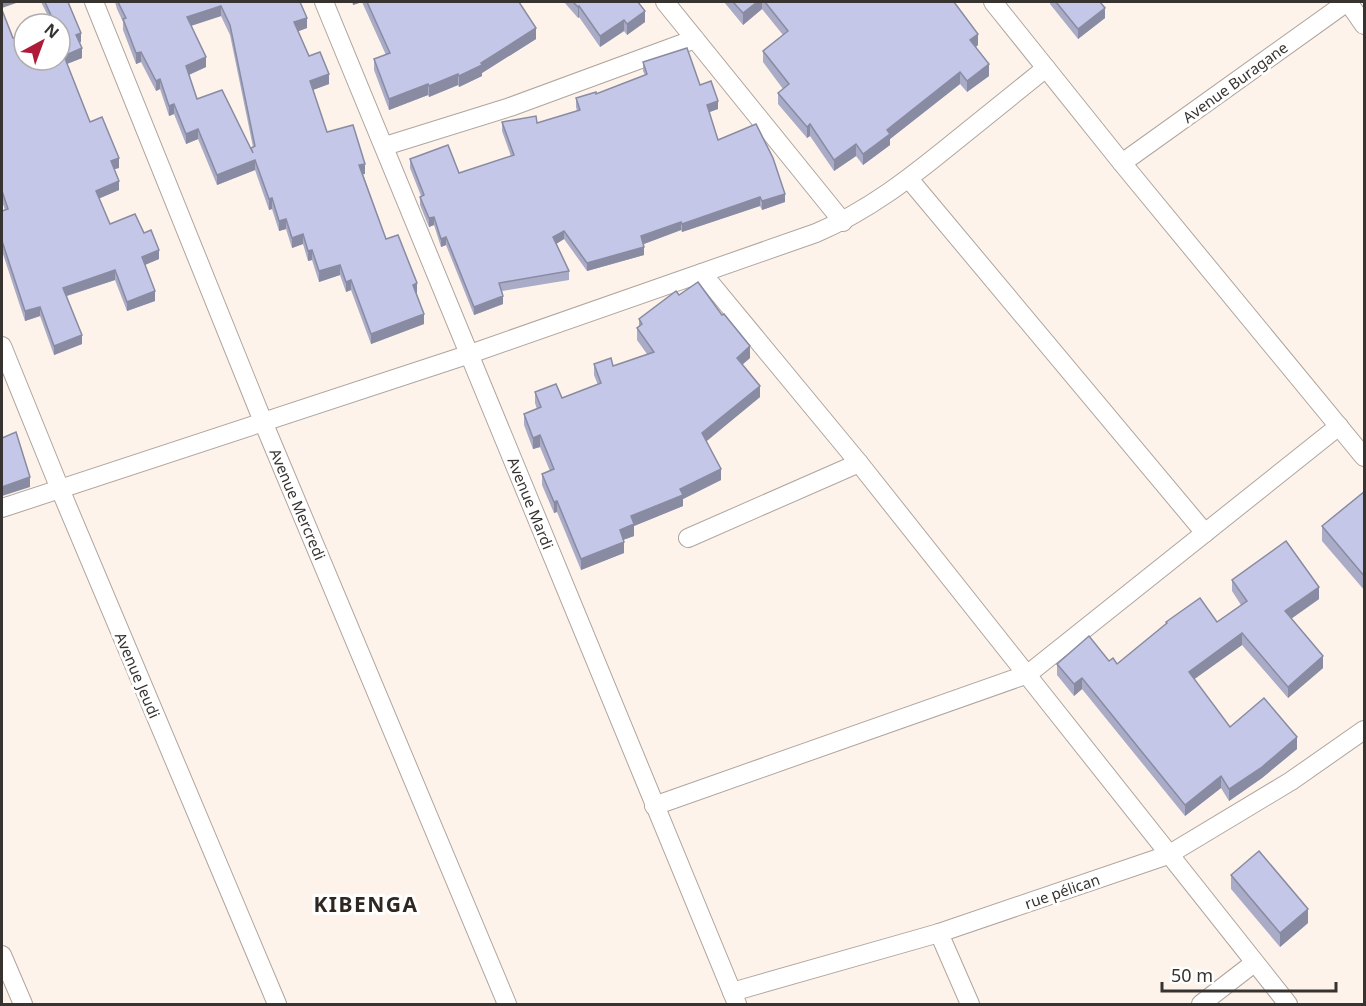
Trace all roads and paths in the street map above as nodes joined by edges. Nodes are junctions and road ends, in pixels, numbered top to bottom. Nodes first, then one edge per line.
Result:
1 (94, 2) edge
2 (324, 2) edge
3 (665, 2) edge
4 (993, 2) edge
5 (1348, 2) edge
6 (1365, 25) edge
7 (695, 39) junction
8 (1046, 68) junction
9 (385, 146) junction
10 (1122, 163) junction
11 (909, 179) junction
12 (843, 222) junction
13 (702, 273) junction
14 (2, 345) edge
15 (470, 354) junction
16 (264, 423) junction
17 (1339, 426) junction
18 (1365, 457) edge
19 (860, 463) junction
20 (60, 489) junction
21 (2, 508) edge
22 (1205, 533) junction
23 (688, 538) dead end
24 (1028, 674) junction
25 (1365, 730) edge
26 (654, 806) junction
27 (1168, 855) junction
28 (939, 933) junction
29 (2, 955) edge
30 (1254, 963) junction
31 (734, 998) edge
32 (23, 1005) edge
33 (277, 1005) edge
34 (507, 1005) edge
35 (970, 1005) edge
36 (1201, 1005) edge
37 (1288, 1005) edge

1 - 16 street, Avenue Mercredi
2 - 9 street, Avenue Mardi
3 - 7 street
4 - 8 street
5 - 6 street
5 - 10 street, Avenue Buragane
7 - 9 street
7 - 12 street
8 - 10 street
8 - 11 street
9 - 15 street, Avenue Mardi
10 - 17 street
11 - 12 street
11 - 22 street
12 - 13 street
13 - 15 street
13 - 19 street
14 - 20 street, Avenue Jeudi
15 - 16 street
15 - 26 street, Avenue Mardi
16 - 20 street
16 - 34 street, Avenue Mercredi
17 - 18 street
17 - 22 street
19 - 23 street
19 - 24 street
20 - 21 street
20 - 33 street, Avenue Jeudi
22 - 24 street
24 - 26 street
24 - 27 street
25 - 27 street, rue pélican
26 - 31 street, Avenue Mardi
27 - 28 street, rue pélican
27 - 30 street
28 - 31 street, rue pélican
28 - 35 street
29 - 32 street
30 - 36 street
30 - 37 street

